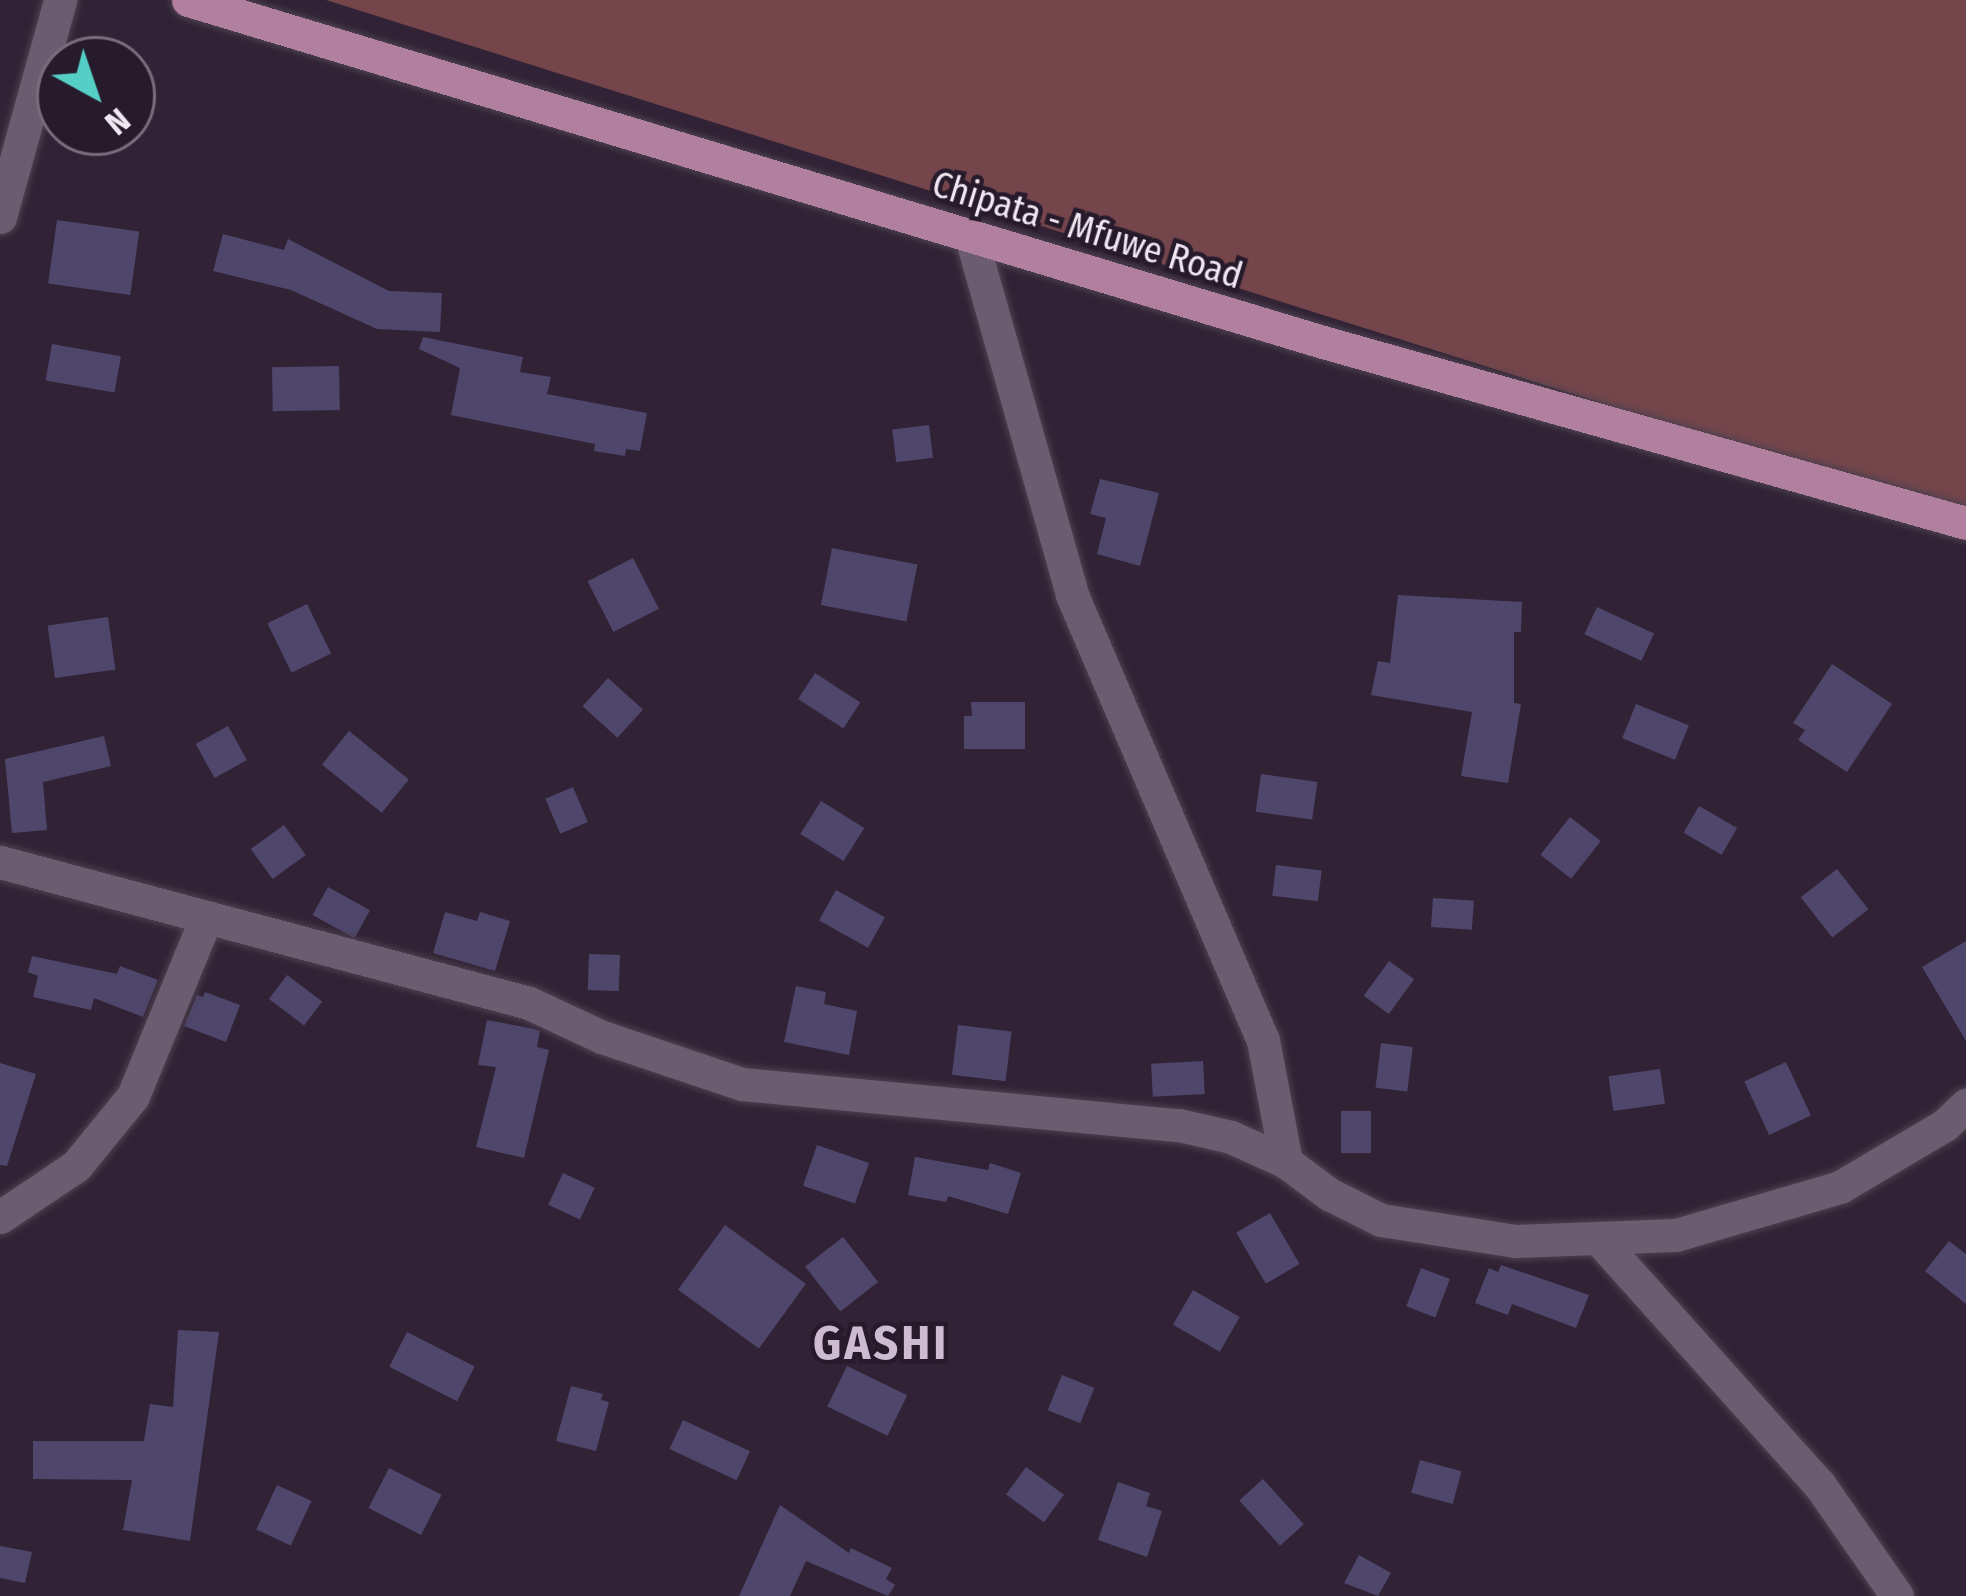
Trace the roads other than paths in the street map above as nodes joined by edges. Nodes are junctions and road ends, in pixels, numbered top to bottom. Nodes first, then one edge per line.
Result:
1 (60, 0) edge
2 (188, 0) edge
3 (0, 217) edge
4 (971, 237) junction
5 (1966, 523) edge
6 (0, 862) edge
7 (206, 918) junction
8 (1966, 1105) edge
9 (1286, 1162) junction
10 (0, 1217) edge
11 (1598, 1238) junction
12 (1897, 1596) edge

1 - 3 street
2 - 4 main road, Chipata - Mfuwe Road
4 - 5 main road, Chipata - Mfuwe Road
4 - 9 street
6 - 7 street
7 - 9 street
7 - 10 street
8 - 11 street
9 - 11 street
11 - 12 street

